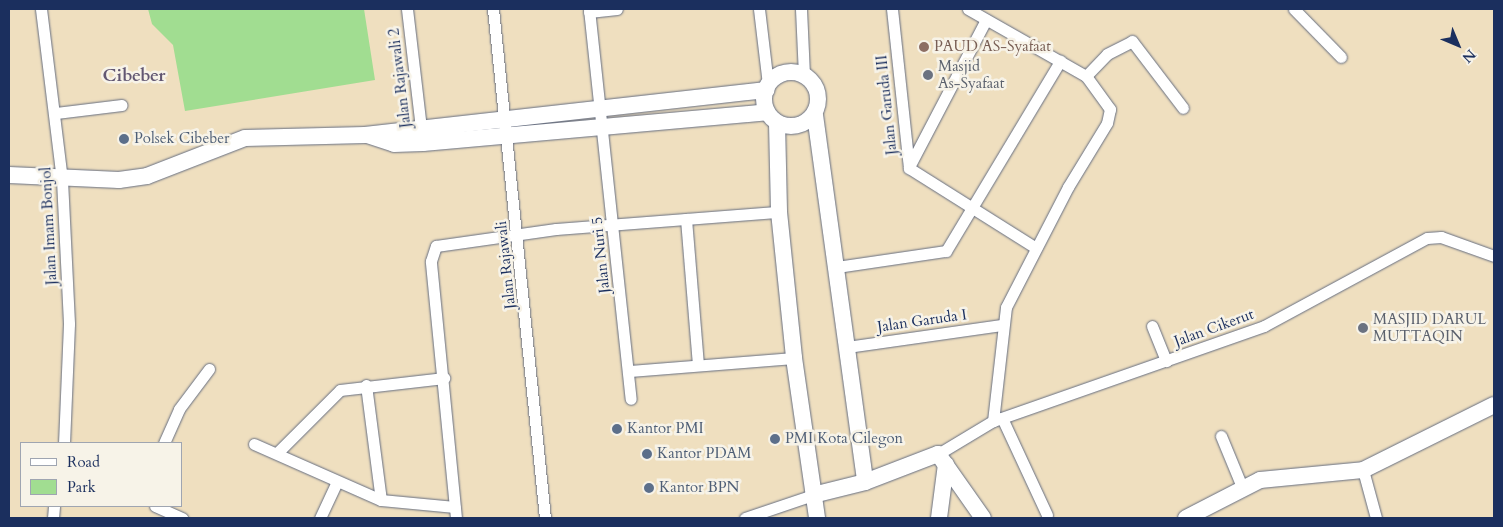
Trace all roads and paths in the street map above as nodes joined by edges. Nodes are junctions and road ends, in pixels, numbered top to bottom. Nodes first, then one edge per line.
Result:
1 (41, 9) edge
2 (407, 9) edge
3 (493, 9) edge
4 (617, 9) edge
5 (760, 9) edge
6 (802, 9) edge
7 (892, 9) edge
8 (968, 9) edge
9 (1294, 9) edge
10 (589, 10) edge
11 (986, 20) junction
12 (1341, 57) dead end
13 (1060, 61) junction
14 (804, 75) junction
15 (1086, 76) junction
16 (767, 87) junction
17 (122, 105) dead end
18 (602, 108) junction
19 (1183, 108) dead end
20 (56, 113) junction
21 (815, 115) junction
22 (772, 118) junction
23 (506, 127) junction
24 (604, 128) junction
25 (422, 135) junction
26 (909, 168) junction
27 (9, 175) edge
28 (62, 180) junction
29 (971, 205) junction
30 (779, 212) junction
31 (686, 218) junction
32 (613, 226) junction
33 (519, 233) junction
34 (1036, 248) junction
35 (1494, 256) edge
36 (837, 267) junction
37 (1001, 326) junction
38 (1152, 326) dead end
39 (846, 347) junction
40 (794, 358) junction
41 (1166, 361) junction
42 (698, 365) junction
43 (209, 369) dead end
44 (629, 371) junction
45 (444, 378) junction
46 (366, 385) junction
47 (631, 399) dead end
48 (1494, 405) edge
49 (998, 419) junction
50 (1221, 436) dead end
51 (64, 442) edge
52 (164, 442) edge
53 (254, 444) dead end
54 (277, 453) junction
55 (942, 459) junction
56 (1363, 470) junction
57 (865, 482) junction
58 (336, 483) junction
59 (1242, 487) junction
60 (813, 495) junction
61 (381, 500) junction
62 (157, 507) edge
63 (456, 512) edge
64 (1047, 515) dead end
65 (1193, 517) edge
66 (182, 518) edge
67 (320, 518) edge
68 (545, 518) edge
69 (745, 518) edge
70 (817, 518) edge
71 (939, 518) edge
72 (983, 518) edge
73 (1376, 518) edge

1 - 20 street, Jalan Imam Bonjol
2 - 25 street, Jalan Rajawali 2
3 - 23 street, Jalan Rajawali
4 - 10 street
5 - 16 street
6 - 14 street
7 - 26 street, Jalan Garuda III
8 - 11 street
9 - 12 street
10 - 18 street, Jalan Nuri 5
11 - 13 street
11 - 26 street
13 - 15 street
13 - 29 street
14 - 16 street
14 - 21 street
15 - 19 street
15 - 34 street
16 - 18 street
16 - 22 street
17 - 20 street
18 - 23 street
18 - 24 street, Jalan Nuri 5
20 - 28 street, Jalan Imam Bonjol
21 - 22 street
21 - 36 street
22 - 24 street
22 - 30 street
23 - 24 street
23 - 25 street
23 - 33 street, Jalan Rajawali
24 - 32 street, Jalan Nuri 5
25 - 28 street
26 - 29 street, Jalan Garuda III
27 - 28 street
28 - 51 street, Jalan Imam Bonjol
29 - 34 street, Jalan Garuda III
29 - 36 street
30 - 31 street
30 - 40 street
31 - 32 street
31 - 42 street
32 - 33 street
32 - 44 street, Jalan Nuri 5
33 - 45 street
33 - 68 street, Jalan Rajawali
34 - 37 street
35 - 41 street, Jalan Cikerut
36 - 39 street
37 - 39 street, Jalan Garuda I
37 - 49 street
38 - 41 street
39 - 57 street
40 - 42 street
40 - 60 street
41 - 49 street, Jalan Cikerut
42 - 44 street
43 - 52 street
44 - 47 street, Jalan Nuri 5
45 - 46 street
45 - 63 street
46 - 54 street
46 - 61 street
48 - 56 street
49 - 55 street, Jalan Cikerut
49 - 64 street
50 - 59 street
53 - 54 street
54 - 58 street
55 - 57 street
55 - 71 street
55 - 72 street
56 - 59 street
56 - 73 street
57 - 60 street
58 - 61 street
58 - 67 street
59 - 65 street
60 - 69 street
60 - 70 street
61 - 63 street
62 - 66 street

